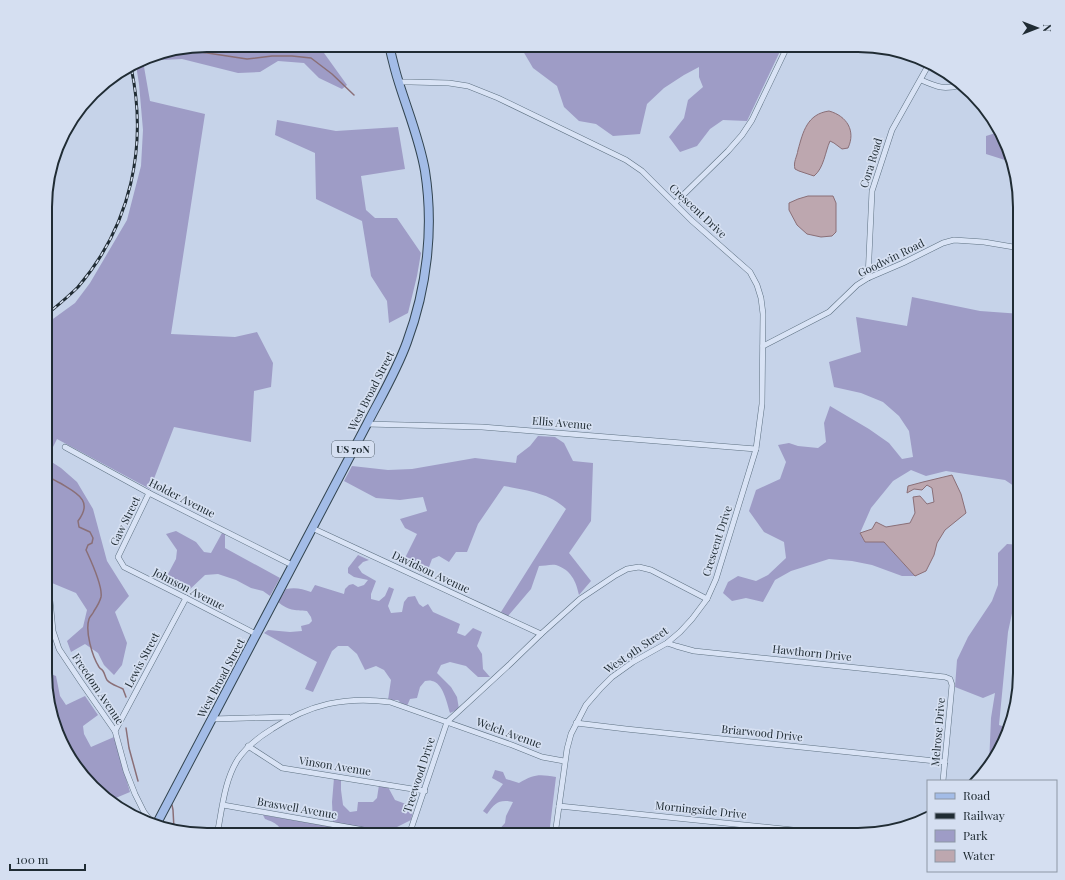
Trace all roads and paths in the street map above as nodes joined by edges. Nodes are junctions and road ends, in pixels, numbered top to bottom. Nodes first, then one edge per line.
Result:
1 (391, 52) edge
2 (785, 52) edge
3 (927, 68) edge
4 (921, 80) junction
5 (399, 82) junction
6 (955, 87) edge
7 (675, 203) junction
8 (1013, 247) edge
9 (868, 278) junction
10 (763, 346) junction
11 (367, 424) junction
12 (65, 447) dead end
13 (756, 449) junction
14 (149, 493) junction
15 (312, 528) junction
16 (118, 557) joint
17 (292, 565) junction
18 (186, 598) junction
19 (707, 599) junction
20 (52, 621) edge
21 (256, 634) junction
22 (541, 634) junction
23 (667, 643) junction
24 (952, 685) joint
25 (290, 717) junction
26 (212, 719) junction
27 (447, 722) junction
28 (576, 723) junction
29 (115, 731) junction
30 (248, 746) junction
31 (564, 761) junction
32 (945, 762) junction
33 (943, 780) edge
34 (424, 791) junction
35 (223, 805) junction
36 (559, 806) junction
37 (146, 815) edge
38 (158, 820) edge
39 (218, 828) edge
40 (353, 828) edge
41 (411, 828) edge
42 (556, 828) edge
43 (773, 828) edge

1 - 5 main road, West Broad Street / US 70N
2 - 7 street
3 - 4 street, Cora Road
4 - 6 street
4 - 9 street, Cora Road
5 - 7 street, Crescent Drive
5 - 11 main road, West Broad Street / US 70N
7 - 10 street, Crescent Drive
8 - 9 street, Goodwin Road
9 - 10 street, Goodwin Road
10 - 13 street, Crescent Drive
11 - 13 street, Ellis Avenue
11 - 15 main road, West Broad Street / US 70N
12 - 14 street, Holder Avenue
13 - 19 street, Crescent Drive
14 - 16 street, Gaw Street
14 - 17 street, Holder Avenue
15 - 17 main road, West Broad Street / US 70N
15 - 22 street, Davidson Avenue
16 - 18 street, Johnson Avenue
17 - 21 main road, West Broad Street / US 70N
18 - 21 street, Johnson Avenue
18 - 29 street, Lewis Street
19 - 22 street
19 - 23 street, West 9th Street
20 - 29 street, Freedom Avenue
21 - 26 main road, West Broad Street / US 70N
22 - 27 street
23 - 24 street, Hawthorn Drive
23 - 28 street, West 9th Street
24 - 32 street, Melrose Drive
25 - 26 street
25 - 27 street
25 - 30 street
26 - 38 main road, West Broad Street / US 70N
27 - 31 street, Welch Avenue
27 - 34 street, Treewood Drive
28 - 31 street, West 9th Street
28 - 32 street, Briarwood Drive
29 - 37 street, Freedom Avenue
30 - 34 street, Vinson Avenue
30 - 35 street
31 - 36 street, West 9th Street
32 - 33 street, Melrose Drive
34 - 41 street, Treewood Drive
35 - 39 street
35 - 40 street, Braswell Avenue
36 - 42 street, West 9th Street
36 - 43 street, Morningside Drive

